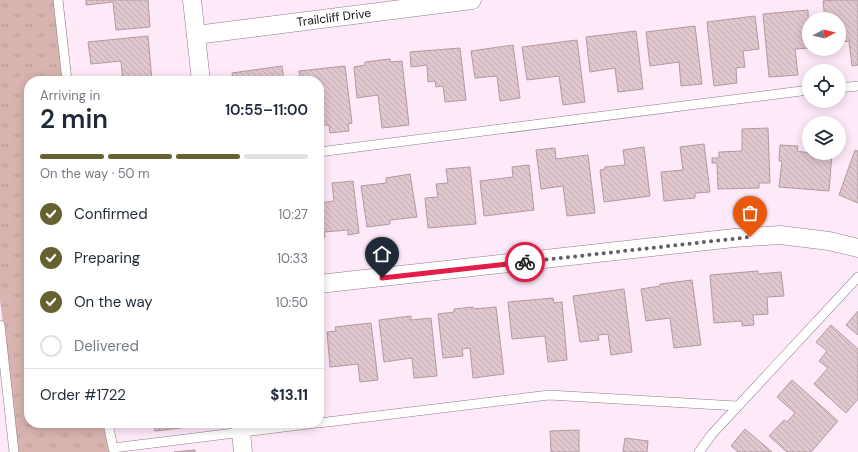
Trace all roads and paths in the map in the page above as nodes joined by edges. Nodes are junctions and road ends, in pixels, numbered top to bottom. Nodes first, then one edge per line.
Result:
1 (58, 0) edge
2 (192, 0) edge
3 (462, 1) edge
4 (196, 35) junction
5 (66, 76) edge
6 (200, 76) edge
7 (858, 86) edge
8 (846, 87) edge
9 (802, 91) edge
10 (324, 151) edge
11 (858, 248) edge
12 (858, 277) edge
13 (324, 283) edge
14 (0, 325) edge
15 (738, 406) junction
16 (324, 422) edge
17 (109, 428) edge
18 (240, 428) edge
19 (113, 450) edge
20 (14, 452) edge
21 (243, 452) edge
22 (699, 452) edge

1 - 5 lane
2 - 4 street
3 - 4 street, Trailcliff Drive
4 - 6 street
7 - 8 lane
9 - 10 lane
11 - 13 street
12 - 15 lane
14 - 20 lane
15 - 16 lane
15 - 22 lane
17 - 19 lane
18 - 19 lane
18 - 21 street

